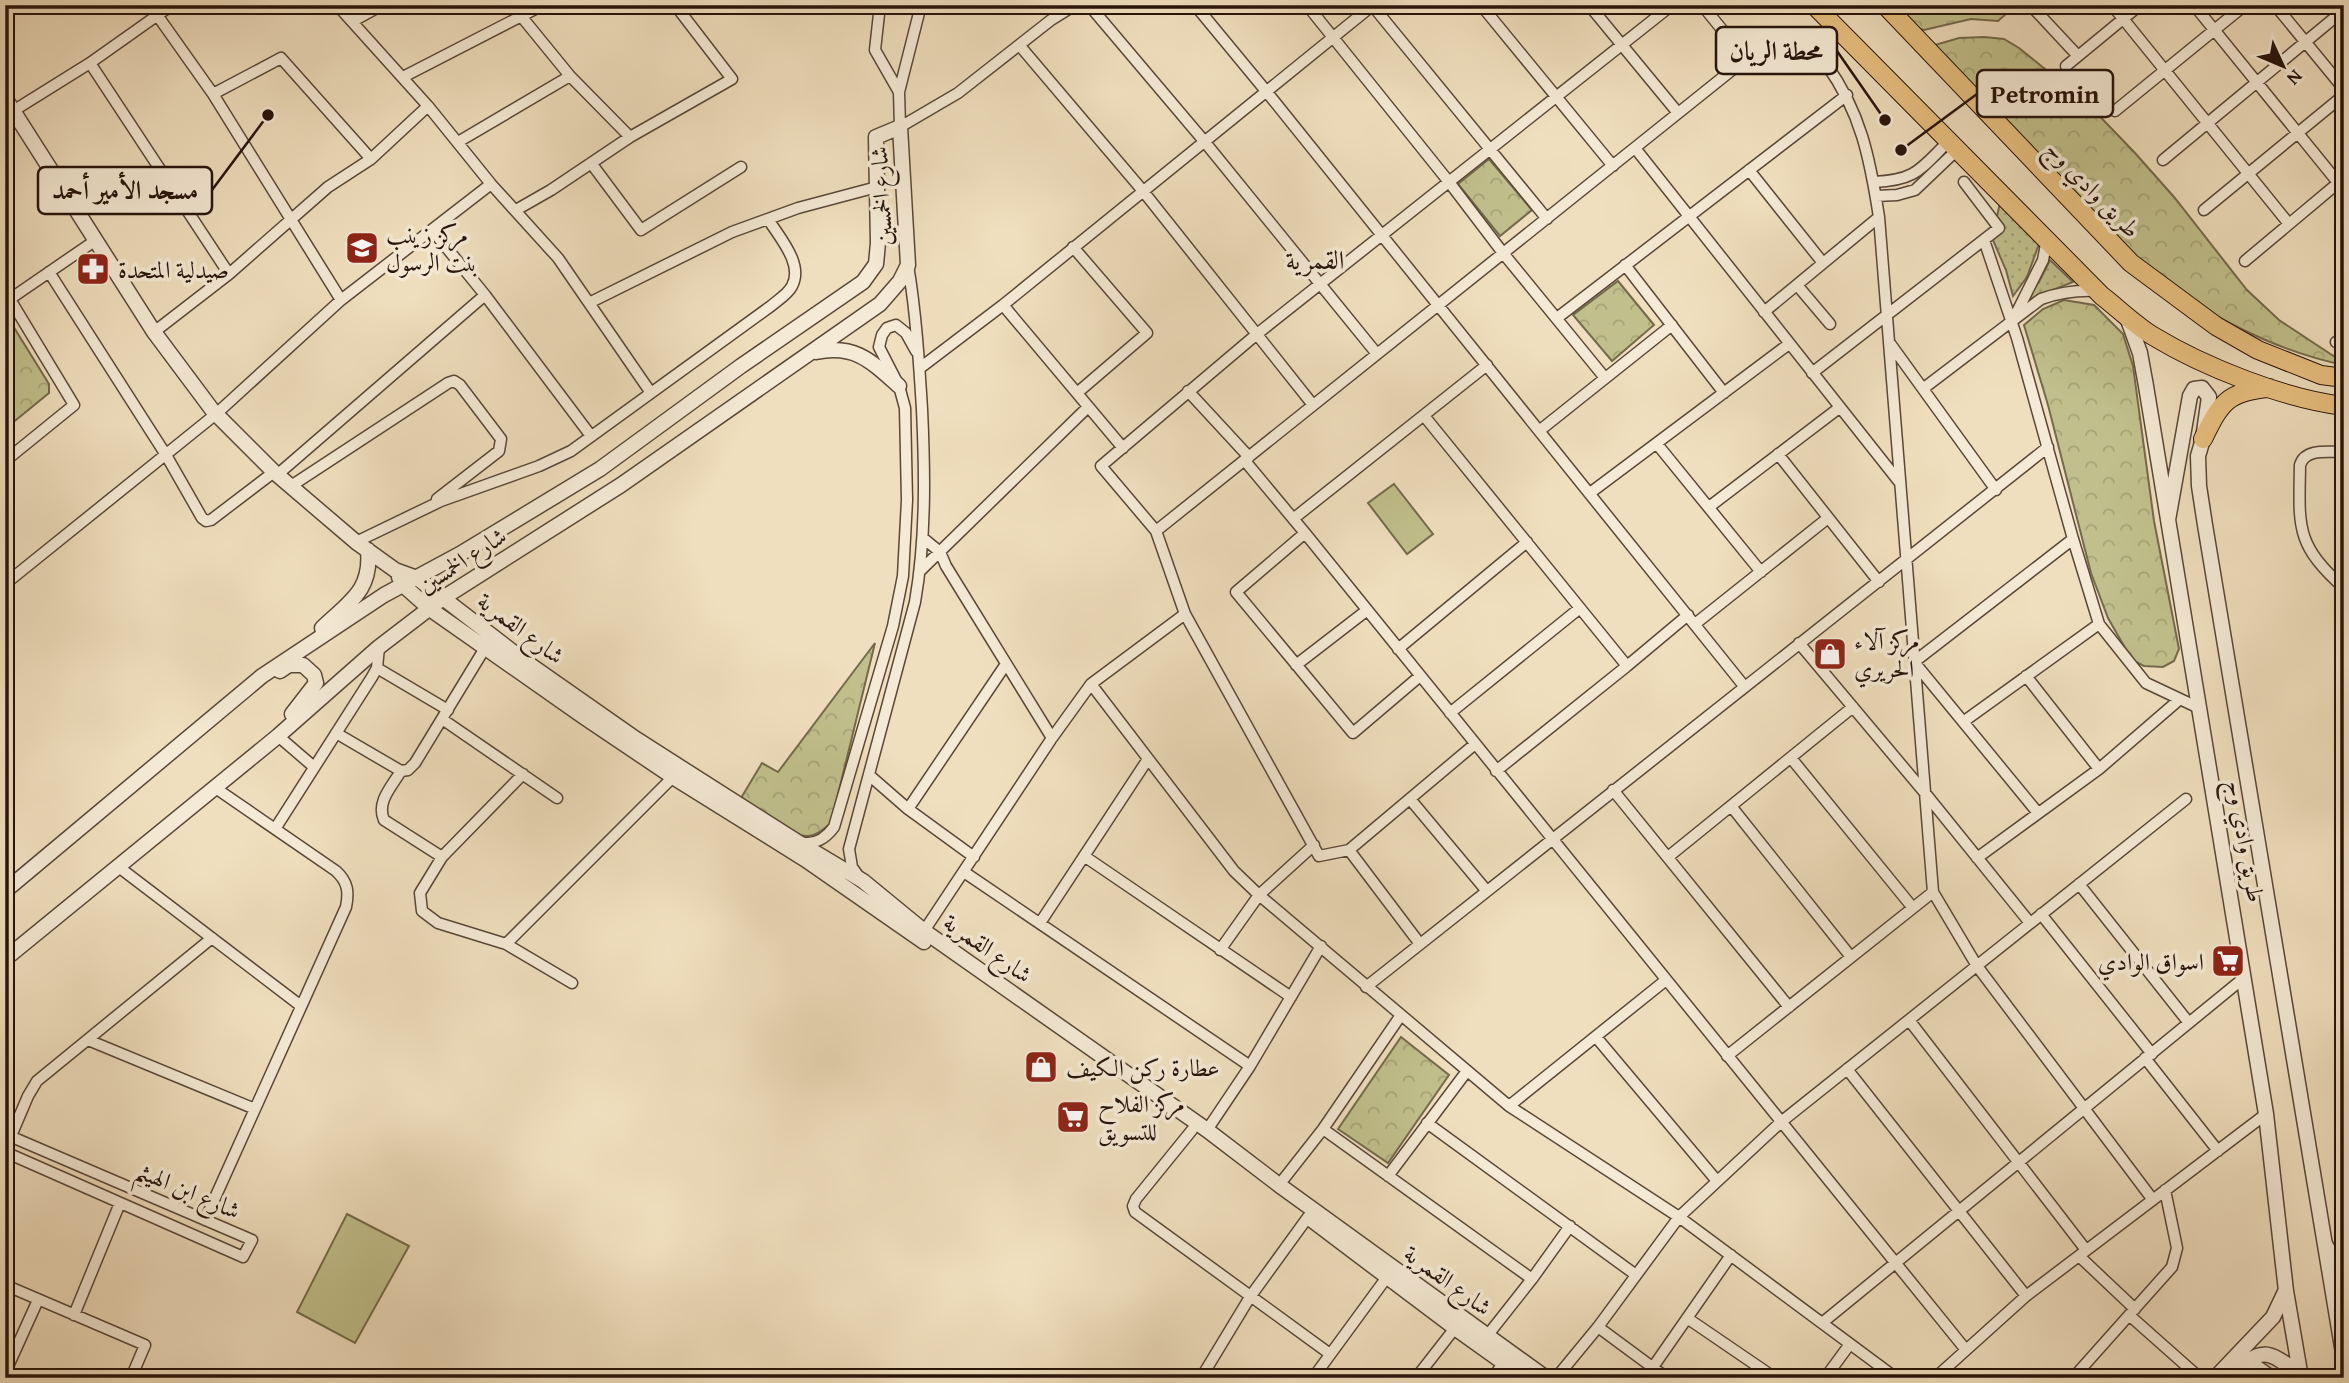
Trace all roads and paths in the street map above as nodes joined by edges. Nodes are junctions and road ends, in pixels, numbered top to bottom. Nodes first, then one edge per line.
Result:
1 (172, 5) edge
2 (337, 5) edge
3 (382, 5) edge
4 (543, 5) edge
5 (673, 5) edge
6 (880, 5) edge
7 (921, 5) edge
8 (1075, 5) edge
9 (1089, 5) edge
10 (1195, 5) edge
11 (1307, 5) edge
12 (1373, 5) edge
13 (1481, 5) edge
14 (1589, 5) edge
15 (1672, 5) edge
16 (1702, 5) edge
17 (1814, 5) edge
18 (1885, 5) edge
19 (2112, 5) edge
20 (2140, 5) edge
21 (2194, 5) edge
22 (2245, 5) edge
23 (2275, 5) edge
24 (2036, 7) edge
25 (153, 10) edge
26 (2344, 10) edge
27 (522, 16) junction
28 (2123, 19) junction
29 (353, 21) junction
30 (2214, 30) junction
31 (1334, 37) junction
32 (2305, 42) junction
33 (1622, 45) junction
34 (1020, 46) junction
35 (2078, 56) junction
36 (1746, 59) junction
37 (90, 63) junction
38 (2066, 66) dead end
39 (2165, 71) junction
40 (570, 76) junction
41 (403, 77) junction
42 (2256, 82) junction
43 (2344, 89) edge
44 (1266, 91) junction
45 (899, 92) junction
46 (213, 94) junction
47 (1847, 95) junction
48 (2344, 95) edge
49 (1556, 97) junction
50 (428, 106) junction
51 (8, 108) edge
52 (2115, 111) dead end
53 (1678, 113) junction
54 (2207, 123) junction
55 (900, 128) junction
56 (2298, 133) junction
57 (630, 137) junction
58 (1204, 141) junction
59 (458, 142) junction
60 (1953, 146) junction
61 (1634, 148) junction
62 (1490, 149) junction
63 (371, 159) junction
64 (2164, 160) dead end
65 (591, 163) junction
66 (1613, 166) junction
67 (741, 167) dead end
68 (1749, 170) junction
69 (2248, 174) junction
70 (1449, 182) junction
71 (1964, 182) dead end
72 (1874, 183) junction
73 (2342, 183) edge
74 (491, 184) junction
75 (877, 187) junction
76 (1143, 191) junction
77 (1876, 196) junction
78 (516, 210) junction
79 (2204, 210) dead end
80 (1688, 216) junction
81 (1879, 217) junction
82 (768, 219) junction
83 (1546, 219) junction
84 (291, 220) junction
85 (2289, 224) junction
86 (433, 231) junction
87 (1381, 235) junction
88 (2047, 239) junction
89 (96, 240) junction
90 (1984, 240) junction
91 (1073, 247) junction
92 (1503, 253) junction
93 (2245, 261) dead end
94 (1822, 264) junction
95 (908, 265) junction
96 (1625, 265) junction
97 (49, 272) junction
98 (229, 274) junction
99 (1320, 284) junction
100 (1797, 285) junction
101 (2097, 291) junction
102 (8, 295) edge
103 (485, 295) junction
104 (341, 300) junction
105 (589, 303) junction
106 (1003, 304) junction
107 (1438, 305) junction
108 (1764, 312) junction
109 (1887, 314) junction
110 (2127, 315) junction
111 (1557, 318) junction
112 (2012, 322) junction
113 (1830, 324) dead end
114 (1672, 325) junction
115 (154, 332) junction
116 (1257, 334) junction
117 (1889, 342) junction
118 (1789, 344) junction
119 (812, 353) junction
120 (1377, 354) junction
121 (1487, 366) junction
122 (919, 368) junction
123 (1812, 373) junction
124 (1605, 378) junction
125 (2344, 378) edge
126 (899, 386) junction
127 (1924, 388) junction
128 (2269, 388) junction
129 (1188, 391) junction
130 (651, 393) junction
131 (1077, 393) junction
132 (1724, 393) junction
133 (1313, 405) junction
134 (2344, 406) edge
135 (1088, 407) junction
136 (1839, 408) junction
137 (216, 414) junction
138 (1425, 417) junction
139 (1539, 431) junction
140 (591, 436) junction
141 (2203, 439) junction
142 (1657, 444) junction
143 (2048, 447) junction
144 (1123, 448) junction
145 (2344, 452) edge
146 (1778, 454) junction
147 (166, 455) junction
148 (1247, 459) junction
149 (5, 461) edge
150 (276, 474) junction
151 (1900, 483) junction
152 (291, 486) junction
153 (1996, 490) junction
154 (1590, 493) junction
155 (1709, 507) junction
156 (421, 511) junction
157 (1828, 518) junction
158 (1293, 519) junction
159 (2168, 520) junction
160 (1156, 531) junction
161 (1305, 533) junction
162 (923, 538) junction
163 (2073, 539) junction
164 (1527, 542) junction
165 (362, 546) junction
166 (940, 552) junction
167 (1906, 561) junction
168 (395, 570) junction
169 (921, 570) junction
170 (1761, 572) junction
171 (417, 578) junction
172 (1878, 582) junction
173 (5, 584) edge
174 (403, 585) junction
175 (2344, 588) edge
176 (443, 598) junction
177 (430, 608) junction
178 (1580, 608) junction
179 (1367, 611) junction
180 (1185, 614) junction
181 (1691, 620) junction
182 (2099, 624) junction
183 (1799, 643) junction
184 (379, 647) junction
185 (485, 648) junction
186 (1398, 649) junction
187 (292, 655) junction
188 (1914, 663) junction
189 (1006, 664) junction
190 (1296, 665) junction
191 (1627, 666) junction
192 (377, 668) junction
193 (1420, 676) junction
194 (2026, 677) junction
195 (1091, 684) junction
196 (1744, 686) junction
197 (2180, 699) junction
198 (230, 703) junction
199 (1853, 707) junction
200 (2199, 708) junction
201 (1450, 713) junction
202 (445, 714) junction
203 (1963, 722) junction
204 (336, 733) junction
205 (1052, 738) junction
206 (272, 741) junction
207 (1475, 744) junction
208 (1148, 758) junction
209 (1791, 758) junction
210 (314, 767) junction
211 (2099, 769) junction
212 (401, 771) junction
213 (1496, 771) junction
214 (523, 774) junction
215 (869, 775) junction
216 (673, 777) junction
217 (214, 787) junction
218 (1613, 790) junction
219 (1926, 793) junction
220 (557, 798) dead end
221 (1410, 799) junction
222 (2186, 799) dead end
223 (1731, 806) junction
224 (908, 809) junction
225 (2038, 813) junction
226 (275, 829) junction
227 (1552, 839) junction
228 (796, 841) junction
229 (1314, 845) junction
230 (1349, 850) junction
231 (1084, 856) junction
232 (442, 857) junction
233 (974, 857) junction
234 (1668, 858) junction
235 (1978, 858) junction
236 (120, 868) junction
237 (964, 872) junction
238 (863, 881) junction
239 (2080, 884) junction
240 (1486, 890) junction
241 (5, 891) edge
242 (1933, 892) junction
243 (1259, 895) junction
244 (1913, 908) junction
245 (2041, 914) junction
246 (1040, 923) junction
247 (2030, 923) junction
248 (924, 931) junction
249 (212, 939) junction
250 (506, 944) junction
251 (1420, 944) junction
252 (1321, 946) junction
253 (1220, 950) junction
254 (1851, 957) junction
255 (5, 959) edge
256 (1977, 966) junction
257 (2245, 977) junction
258 (1666, 980) junction
259 (572, 983) dead end
260 (1366, 986) junction
261 (1291, 997) junction
262 (301, 1006) junction
263 (1790, 1007) junction
264 (1401, 1016) junction
265 (1909, 1020) junction
266 (2189, 1023) junction
267 (1596, 1037) junction
268 (88, 1040) junction
269 (1727, 1056) junction
270 (2149, 1056) junction
271 (1250, 1066) junction
272 (1847, 1069) junction
273 (1467, 1070) junction
274 (1509, 1106) junction
275 (2084, 1108) junction
276 (255, 1109) junction
277 (2266, 1114) junction
278 (1781, 1122) junction
279 (1427, 1123) junction
280 (1323, 1129) junction
281 (1192, 1130) junction
282 (1207, 1130) junction
283 (8, 1135) edge
284 (2218, 1151) junction
285 (5, 1152) edge
286 (2018, 1162) junction
287 (1388, 1176) junction
288 (1717, 1181) junction
289 (1279, 1185) junction
290 (2165, 1191) junction
291 (2153, 1200) junction
292 (120, 1203) junction
293 (1959, 1211) junction
294 (1308, 1217) junction
295 (1679, 1217) junction
296 (205, 1220) junction
297 (1570, 1226) junction
298 (2325, 1240) junction
299 (2082, 1253) junction
300 (1731, 1255) junction
301 (1895, 1263) junction
302 (2344, 1264) edge
303 (1636, 1275) junction
304 (1387, 1277) junction
305 (1532, 1279) junction
306 (5, 1285) edge
307 (2286, 1291) junction
308 (2025, 1296) junction
309 (1250, 1297) junction
310 (38, 1300) junction
311 (2132, 1312) junction
312 (74, 1315) junction
313 (1688, 1318) junction
314 (1822, 1323) junction
315 (1598, 1327) junction
316 (1455, 1328) junction
317 (1487, 1336) junction
318 (1850, 1344) junction
319 (1966, 1350) junction
320 (1330, 1354) junction
321 (2344, 1359) edge
322 (1503, 1363) junction
323 (2242, 1366) junction
324 (1653, 1367) junction
325 (5, 1374) edge
326 (2301, 1376) edge
327 (131, 1378) edge
328 (1201, 1378) edge
329 (1313, 1378) edge
330 (1416, 1378) edge
331 (1493, 1378) edge
332 (1525, 1378) edge
333 (1546, 1378) edge
334 (1556, 1378) edge
335 (1667, 1378) edge
336 (1775, 1378) edge
337 (1825, 1378) edge
338 (1896, 1378) edge
339 (1935, 1378) edge
340 (2073, 1378) edge
341 (2200, 1378) edge
342 (2215, 1378) edge
343 (2230, 1378) edge
344 (2275, 1378) edge

1 - 25 street
2 - 29 street
3 - 29 street
4 - 27 street
5 - 57 street
6 - 45 street
7 - 45 street
8 - 34 street
9 - 58 street
10 - 44 street
11 - 31 street
12 - 31 street
12 - 62 street
13 - 49 street
14 - 33 street
15 - 33 street
16 - 36 street
17 - 60 main road
18 - 125 main road, طريق وادي وج
19 - 28 street
20 - 28 street
21 - 30 street
22 - 30 street
23 - 32 street
24 - 35 street
25 - 37 street
25 - 46 street
26 - 32 street
27 - 40 street
27 - 41 street
28 - 35 street
28 - 39 street
29 - 41 street
30 - 39 street
30 - 42 street
31 - 44 street
31 - 70 street
32 - 42 street
32 - 43 street
33 - 49 street
33 - 53 street
34 - 55 street
34 - 76 street
35 - 38 street
36 - 47 street
36 - 53 street
37 - 51 street
37 - 98 street
39 - 52 street
39 - 54 street
40 - 57 street
40 - 59 street
41 - 50 street
42 - 54 street
42 - 56 street
44 - 58 street
44 - 87 street
45 - 55 street
46 - 63 street
46 - 84 street
47 - 68 street
47 - 72 street
48 - 56 street
49 - 62 street
49 - 66 street
50 - 59 street
50 - 63 street
51 - 89 street, شارع القمرية
53 - 61 street
54 - 64 street
54 - 69 street
55 - 75 street, شارع الخمسين
55 - 95 street, شارع الخمسين
56 - 69 street
56 - 73 street
57 - 65 street
58 - 76 street
58 - 99 street
59 - 74 street
60 - 72 street
60 - 77 street
60 - 88 main road
61 - 66 street
61 - 80 street
62 - 70 street
62 - 83 street
63 - 84 street
65 - 67 street
65 - 78 street
66 - 83 street
68 - 80 street
68 - 94 street
69 - 79 street
69 - 85 street
70 - 87 street
70 - 92 street
71 - 90 street
72 - 77 street
73 - 85 street
74 - 78 street
74 - 86 street
75 - 82 street
75 - 171 street, شارع الخمسين
76 - 91 street
76 - 116 street
77 - 81 street
78 - 105 street
80 - 96 street
80 - 108 street
81 - 94 street
81 - 109 street
82 - 105 street
82 - 130 street
83 - 92 street
84 - 98 street
84 - 104 street
85 - 93 street
86 - 103 street
86 - 104 street
87 - 99 street
87 - 107 street
88 - 101 main road
88 - 112 street
89 - 97 street
89 - 115 street, شارع القمرية
90 - 109 street
90 - 112 street
91 - 106 street
91 - 131 street
92 - 107 street
92 - 111 street
94 - 100 street
95 - 119 street, شارع الخمسين
95 - 122 street
96 - 111 street
96 - 114 street
97 - 102 street
97 - 147 street
98 - 115 street
99 - 116 street
99 - 120 street
100 - 108 street
100 - 113 street
101 - 110 main road
101 - 112 street
102 - 149 street
103 - 140 street
103 - 150 street
104 - 137 street
105 - 130 street
106 - 122 street
106 - 131 street
107 - 120 street
107 - 121 street
108 - 118 street
109 - 117 street
109 - 123 street
110 - 128 main road
110 - 159 street, طريق وادي وج
111 - 124 street
112 - 127 street
112 - 143 street
114 - 124 street
114 - 132 street
115 - 137 street, شارع القمرية
116 - 129 street
116 - 133 street
117 - 127 street
117 - 151 street
118 - 123 street
118 - 132 street
119 - 126 street
119 - 176 street, شارع الخمسين
120 - 133 street
121 - 138 street
121 - 139 street
122 - 126 street
122 - 162 street
123 - 136 street
124 - 139 street
126 - 228 street
127 - 153 street
128 - 134 main road
128 - 141 main road
129 - 144 street
129 - 148 street
130 - 140 street
131 - 135 street
132 - 142 street
133 - 148 street
135 - 144 street
135 - 166 street
136 - 146 street
136 - 151 street
137 - 147 street
137 - 150 street, شارع القمرية
138 - 158 street
138 - 164 street
139 - 154 street
140 - 156 street
141 - 159 street, طريق وادي وج
141 - 298 street, طريق وادي وج
142 - 154 street
142 - 155 street
143 - 153 street
143 - 163 street
144 - 160 street
145 - 175 street
146 - 155 street
146 - 157 street
147 - 150 street
147 - 173 street
148 - 158 street
148 - 160 street
150 - 152 street, شارع القمرية
151 - 167 street
152 - 156 street
152 - 165 street, شارع القمرية
153 - 167 street
154 - 181 street
155 - 170 street
156 - 165 street
157 - 170 street
157 - 172 street
158 - 161 street
159 - 200 street, طريق وادي وج
160 - 180 street
161 - 179 street
161 - 190 street
162 - 166 street
162 - 169 street
163 - 182 street
163 - 188 street
164 - 178 street
164 - 186 street
165 - 168 street, شارع القمرية
165 - 187 street
166 - 169 street
166 - 189 street
167 - 172 street
167 - 188 street
168 - 171 street, شارع القمرية
168 - 174 street, شارع القمرية
169 - 215 street
170 - 181 street
171 - 174 street, شارع الخمسين
171 - 176 street, شارع القمرية
172 - 183 street
174 - 177 street
174 - 187 street, شارع الخمسين
176 - 177 street, شارع الخمسين
176 - 228 street, شارع القمرية
177 - 184 street, شارع الخمسين
177 - 185 street
178 - 191 street
178 - 201 street
179 - 186 street
179 - 190 street
180 - 195 street
180 - 229 street
181 - 191 street
181 - 196 street
182 - 194 street
182 - 197 street
183 - 196 street
183 - 199 street
184 - 192 street
184 - 206 street, شارع الخمسين
185 - 202 street
185 - 216 street
186 - 193 street
187 - 198 street, شارع الخمسين
188 - 203 street
188 - 219 street
189 - 205 street
189 - 224 street
190 - 193 street
191 - 213 street
192 - 202 street
192 - 204 street
193 - 201 street
194 - 203 street
194 - 211 street
195 - 205 street
195 - 208 street
196 - 218 street
197 - 200 street
197 - 211 street
198 - 206 street
198 - 241 street, شارع الخمسين
199 - 209 street
199 - 219 street
200 - 257 street, طريق وادي وج
201 - 207 street
202 - 212 street
202 - 214 street
203 - 225 street
204 - 210 street
204 - 212 street
205 - 233 street
206 - 210 street
206 - 217 street, شارع الخمسين
207 - 213 street
207 - 221 street
208 - 231 street
208 - 243 street
209 - 223 street
209 - 244 street
210 - 226 street
211 - 225 street
212 - 232 street
213 - 227 street
214 - 220 street
214 - 232 street
215 - 224 street
215 - 238 street
216 - 250 street
216 - 281 street
217 - 226 street
217 - 236 street, شارع الخمسين
218 - 227 street
218 - 234 street
219 - 235 street
219 - 242 street
221 - 230 street
221 - 240 street
222 - 239 street
223 - 234 street
223 - 254 street
224 - 233 street
225 - 235 street
226 - 262 street
227 - 240 street
227 - 258 street
228 - 238 street, شارع القمرية
229 - 230 street
229 - 243 street
230 - 251 street
231 - 246 street
231 - 253 street
232 - 250 street
233 - 237 street
234 - 263 street
235 - 247 street
236 - 249 street
236 - 255 street, شارع الخمسين
237 - 246 street
237 - 248 street
238 - 248 street, شارع القمرية
239 - 245 street
239 - 266 street
240 - 251 street
242 - 244 street
242 - 256 street
243 - 252 street
243 - 253 street
244 - 254 street
245 - 247 street
245 - 270 street
246 - 271 street
247 - 256 street
248 - 282 street, شارع القمرية
249 - 262 street
249 - 268 street
250 - 259 street
251 - 260 street
252 - 260 street
252 - 261 street
253 - 261 street
254 - 263 street
256 - 265 street
256 - 275 street
257 - 266 street
257 - 277 street, طريق وادي وج
258 - 267 street
258 - 269 street
260 - 264 street
261 - 271 street
262 - 276 street
263 - 269 street
264 - 273 street
264 - 280 street
265 - 272 street
265 - 286 street
266 - 270 street
267 - 274 street
267 - 288 street
268 - 276 street
268 - 283 street
269 - 278 street
270 - 275 street
270 - 284 street
271 - 282 street
272 - 278 street
272 - 293 street
273 - 274 street
273 - 279 street
274 - 295 street
275 - 286 street
275 - 291 street
276 - 296 street
277 - 284 street
277 - 307 street, طريق وادي وج
278 - 288 street
278 - 301 street
279 - 287 street
279 - 297 street
280 - 287 street
280 - 289 street
281 - 294 street
281 - 309 street
282 - 289 street, شارع القمرية
283 - 296 street, شارع ابن الهيثم
284 - 290 street
285 - 292 street, شارع ابن الهيثم
286 - 293 street
286 - 299 street
287 - 305 street
288 - 295 street
289 - 317 street, شارع القمرية
290 - 291 street
290 - 311 street
291 - 299 street
292 - 296 street, شارع ابن الهيثم
292 - 312 street
293 - 301 street
293 - 308 street
294 - 304 street
294 - 309 street
295 - 300 street
295 - 303 street
297 - 303 street
297 - 305 street
298 - 302 street
298 - 321 street, طريق وادي وج
299 - 308 street
299 - 311 street
300 - 313 street
300 - 314 street
301 - 314 street
301 - 319 street
303 - 315 street
304 - 316 street
304 - 320 street
305 - 317 street
306 - 310 street
307 - 326 street, طريق وادي وج
307 - 342 street
308 - 319 street
309 - 320 street
309 - 328 street
310 - 312 street
310 - 325 street
311 - 340 street
311 - 341 street
312 - 327 street
313 - 324 street
313 - 336 street
314 - 318 street
315 - 324 street
315 - 334 street
316 - 322 street
316 - 330 street
317 - 333 street, شارع القمرية
318 - 337 street
318 - 338 street
319 - 339 street
320 - 329 street
322 - 331 street
322 - 332 street
323 - 326 street
323 - 343 street
323 - 344 street
324 - 335 street

